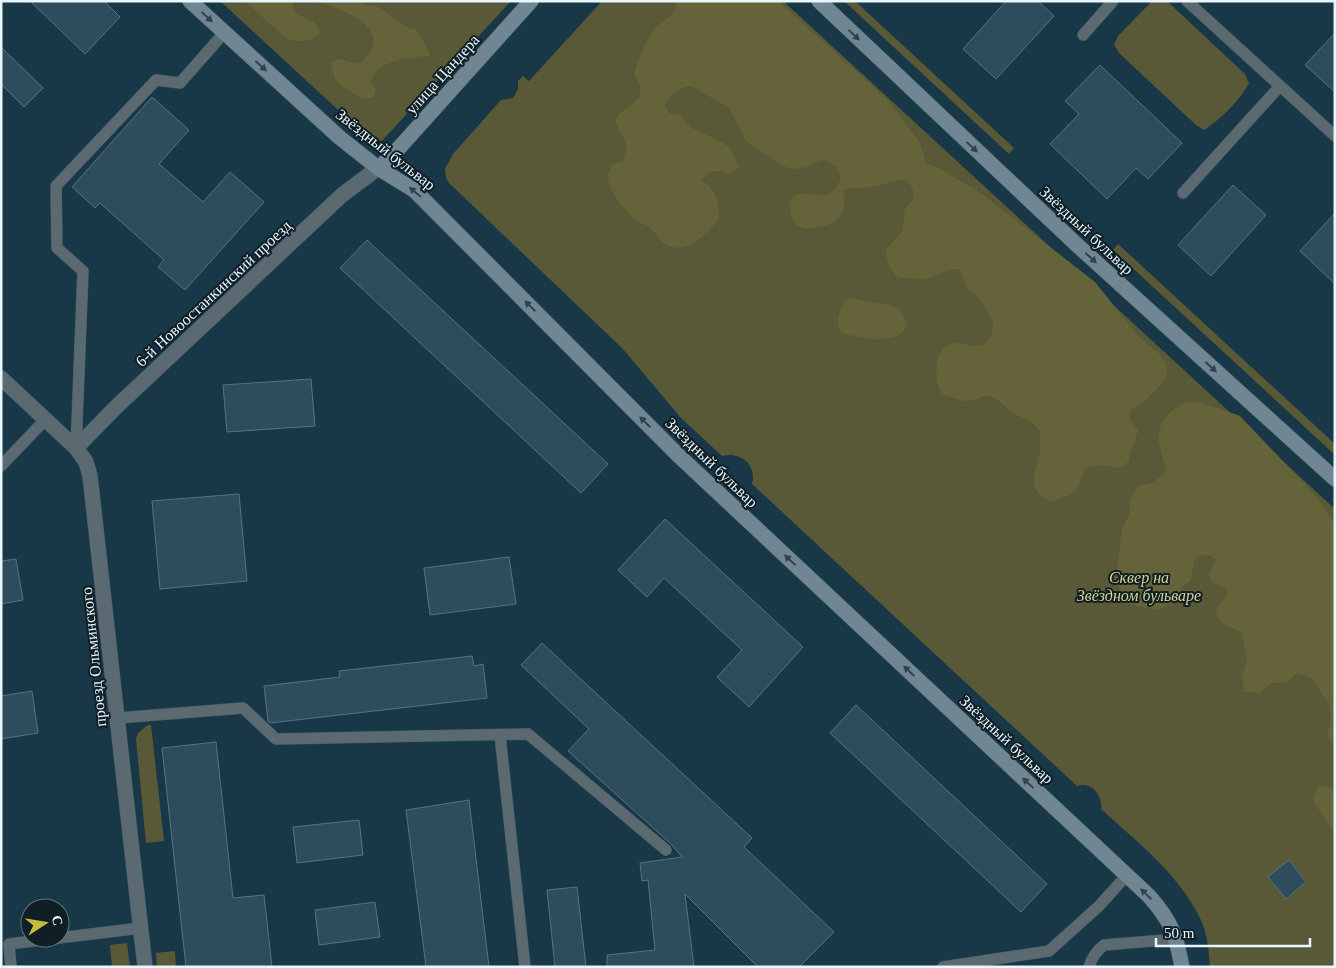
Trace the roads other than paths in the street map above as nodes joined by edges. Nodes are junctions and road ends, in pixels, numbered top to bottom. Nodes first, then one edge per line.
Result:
1 (190, 1) edge
2 (530, 1) edge
3 (819, 1) edge
4 (1113, 1) edge
5 (1187, 1) edge
6 (224, 33) junction
7 (1083, 35) dead end
8 (1280, 86) junction
9 (1335, 136) edge
10 (378, 168) junction
11 (1182, 193) dead end
12 (1, 378) edge
13 (45, 420) junction
14 (76, 448) junction
15 (1, 466) edge
16 (1335, 479) edge
17 (118, 718) junction
18 (500, 735) junction
19 (666, 850) dead end
20 (1127, 875) junction
21 (141, 928) junction
22 (1177, 939) junction
23 (5, 945) edge
24 (11, 967) edge
25 (145, 967) edge
26 (525, 967) edge
27 (943, 967) edge
28 (1089, 967) edge
29 (1182, 967) edge

1 -> 6 street, Звёздный бульвар
2 - 10 street, улица Цандера
3 -> 16 street, Звёздный бульвар
4 - 7 lane
5 - 8 lane
6 -> 10 street, Звёздный бульвар
6 - 14 lane
8 - 9 lane
8 - 11 lane
10 - 14 street, 6-й Новоостанкинский проезд
20 -> 10 street, Звёздный бульвар
12 - 13 street, проезд Ольминского
13 - 14 street, проезд Ольминского
13 - 15 lane
14 - 17 street, проезд Ольминского
17 - 18 lane
17 - 21 street, проезд Ольминского
18 - 19 lane
18 - 26 lane
22 -> 20 street, Звёздный бульвар
20 - 27 lane
21 - 23 lane
21 - 25 street, проезд Ольминского
22 - 28 lane
22 - 29 street, Звёздный бульвар
23 - 24 lane

